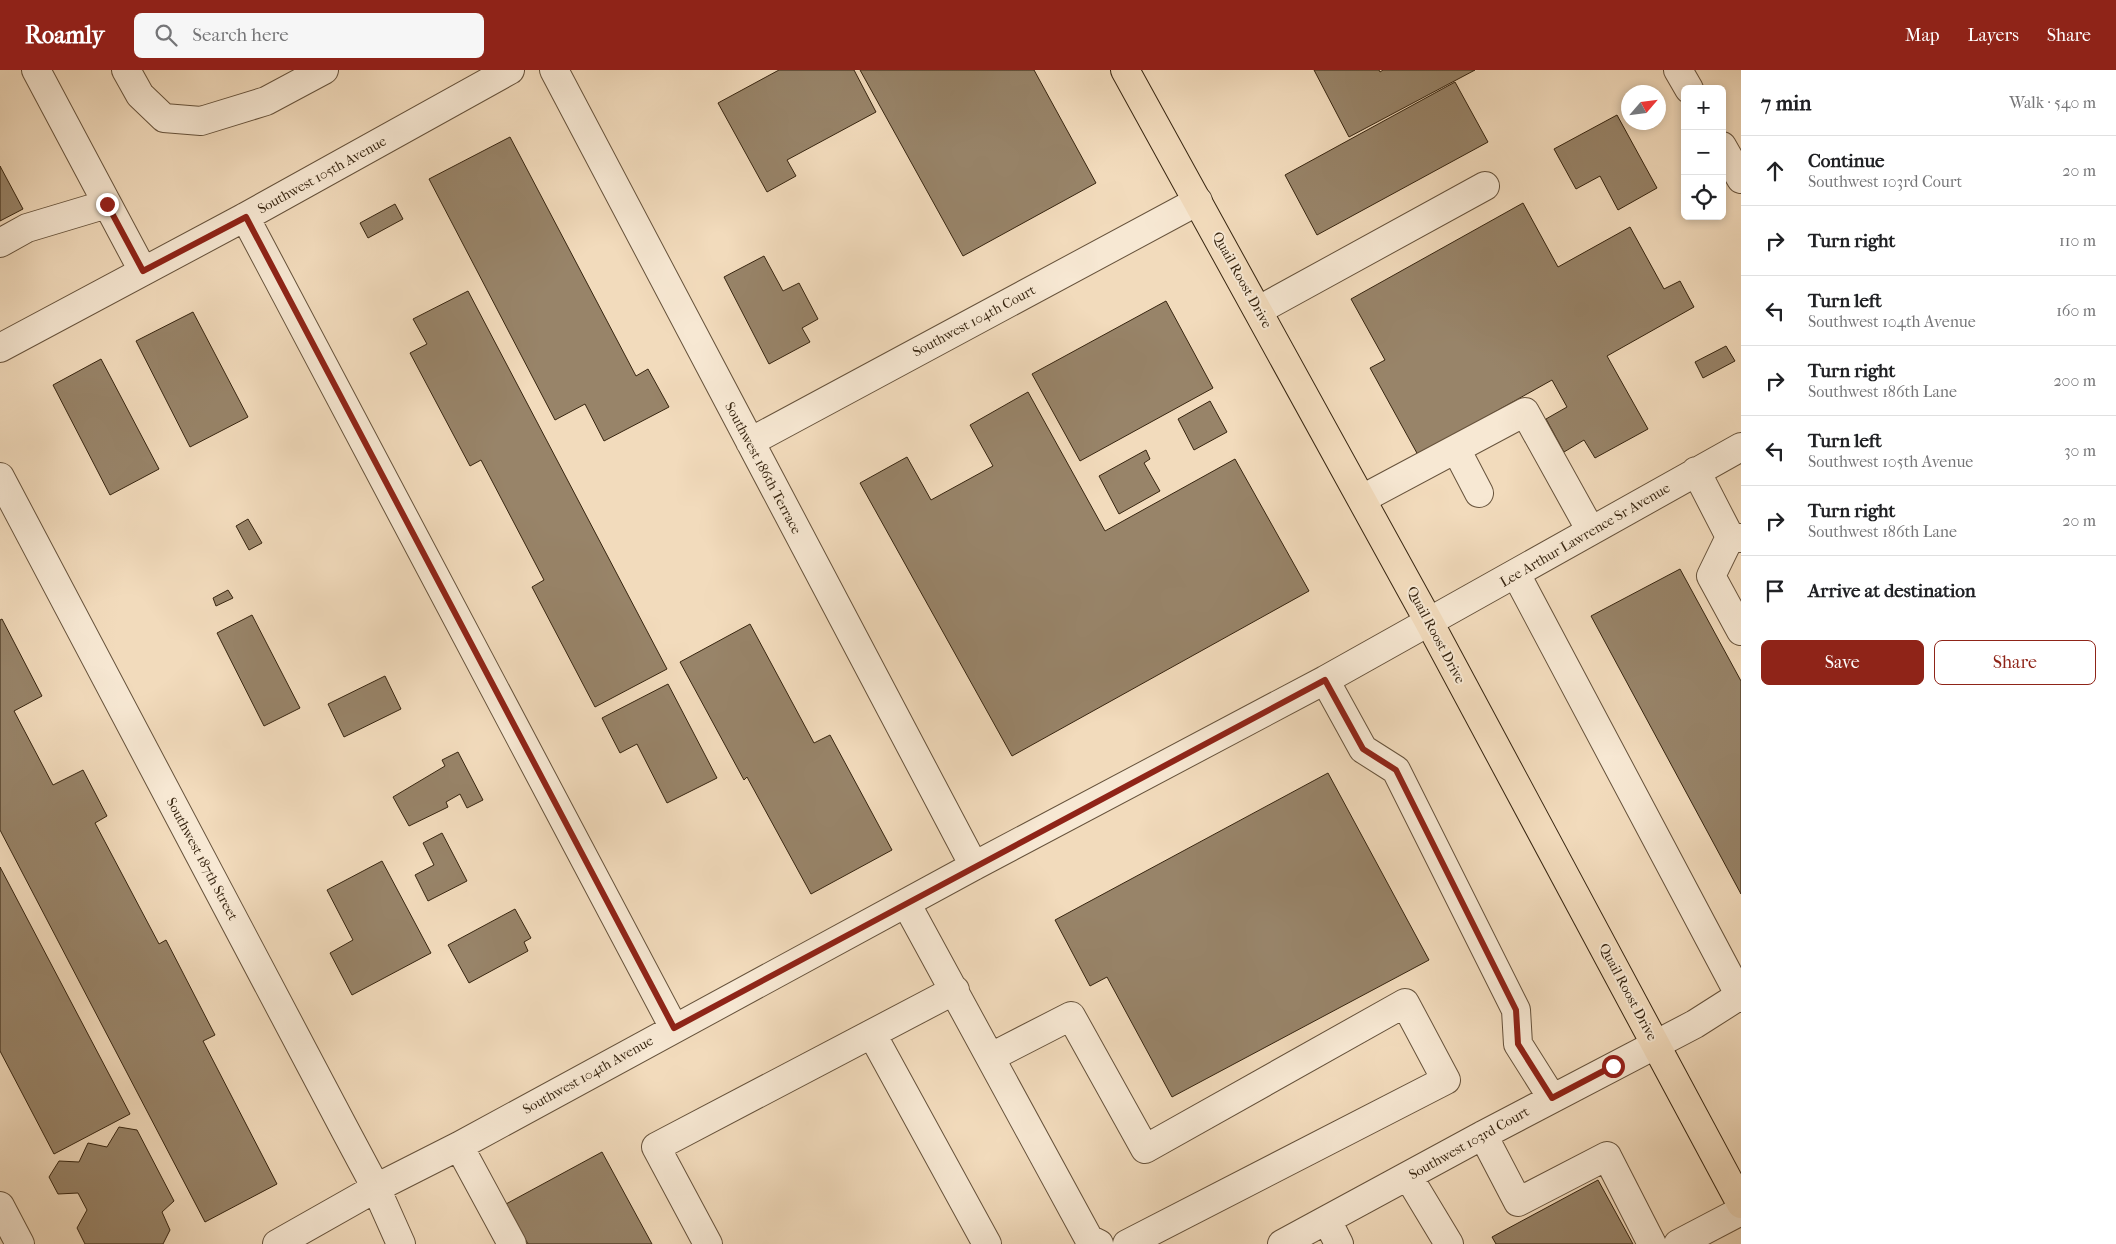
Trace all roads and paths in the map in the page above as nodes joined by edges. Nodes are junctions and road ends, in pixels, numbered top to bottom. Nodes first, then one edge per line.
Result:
1 (36, 70) edge
2 (126, 70) edge
3 (324, 70) edge
4 (510, 70) edge
5 (554, 70) edge
6 (1125, 70) edge
7 (1678, 70) edge
8 (1687, 85) edge
9 (1726, 153) edge
10 (1741, 179) edge
11 (1485, 186) dead end
12 (1198, 200) junction
13 (107, 204) junction
14 (246, 217) junction
15 (0, 243) edge
16 (143, 271) junction
17 (1259, 310) junction
18 (0, 348) edge
19 (750, 442) junction
20 (1741, 447) edge
21 (1456, 448) junction
22 (1696, 471) junction
23 (0, 477) edge
24 (1479, 493) dead end
25 (1362, 499) junction
26 (1591, 531) junction
27 (1736, 537) edge
28 (1516, 574) junction
29 (1429, 622) junction
30 (1741, 631) edge
31 (1325, 680) junction
32 (974, 866) junction
33 (906, 903) junction
34 (955, 990) junction
35 (1740, 997) edge
36 (674, 1028) junction
37 (872, 1034) junction
38 (1656, 1044) junction
39 (991, 1057) junction
40 (1552, 1098) junction
41 (1483, 1135) junction
42 (459, 1146) junction
43 (1408, 1176) junction
44 (376, 1188) junction
45 (1741, 1204) edge
46 (0, 1206) edge
47 (1741, 1211) edge
48 (1327, 1220) junction
49 (286, 1242) edge
50 (1089, 1242) edge
51 (20, 1244) edge
52 (401, 1244) edge
53 (512, 1244) edge
54 (708, 1244) edge
55 (986, 1244) edge
56 (1127, 1244) edge
57 (1282, 1244) edge
58 (1339, 1244) edge
59 (1449, 1244) edge
60 (1652, 1244) edge
61 (1678, 1244) edge

1 - 13 street
2 - 3 street
4 - 14 street, Southwest 105th Avenue
5 - 19 street, Southwest 186th Terrace
6 - 12 main road, Quail Roost Drive
7 - 8 street
9 - 10 street
11 - 17 street
12 - 17 main road, Quail Roost Drive
12 - 19 street, Southwest 104th Court
13 - 15 street
13 - 16 street
14 - 16 street, Southwest 105th Avenue
14 - 36 street
16 - 18 street, Southwest 105th Avenue
17 - 25 main road, Quail Roost Drive
19 - 32 street, Southwest 186th Terrace
20 - 22 street, Lee Arthur Lawrence Sr Avenue
21 - 24 street
21 - 25 street
21 - 26 street
22 - 26 street, Lee Arthur Lawrence Sr Avenue
22 - 27 street
23 - 44 street, Southwest 187th Street
25 - 29 main road, Quail Roost Drive
26 - 28 street, Lee Arthur Lawrence Sr Avenue
27 - 30 street
28 - 29 street, Lee Arthur Lawrence Sr Avenue
28 - 35 street
29 - 31 street, Southwest 104th Avenue
29 - 38 main road, Quail Roost Drive
31 - 32 street, Southwest 104th Avenue
31 - 40 street
32 - 33 street, Southwest 104th Avenue
33 - 34 street
33 - 36 street, Southwest 104th Avenue
34 - 37 street
34 - 39 street
35 - 38 street, Southwest 103rd Court
36 - 42 street, Southwest 104th Avenue
37 - 54 street
37 - 55 street
38 - 40 street, Southwest 103rd Court
38 - 45 main road, Quail Roost Drive
39 - 50 street
39 - 56 street
40 - 41 street, Southwest 103rd Court
41 - 43 street, Southwest 103rd Court
41 - 60 street
42 - 44 street, Southwest 104th Avenue
42 - 53 street
43 - 48 street, Southwest 103rd Court
43 - 59 street
44 - 49 street, Southwest 104th Avenue
44 - 52 street, Southwest 187th Street
46 - 51 street
47 - 61 street
48 - 57 street, Southwest 103rd Court
48 - 58 street

